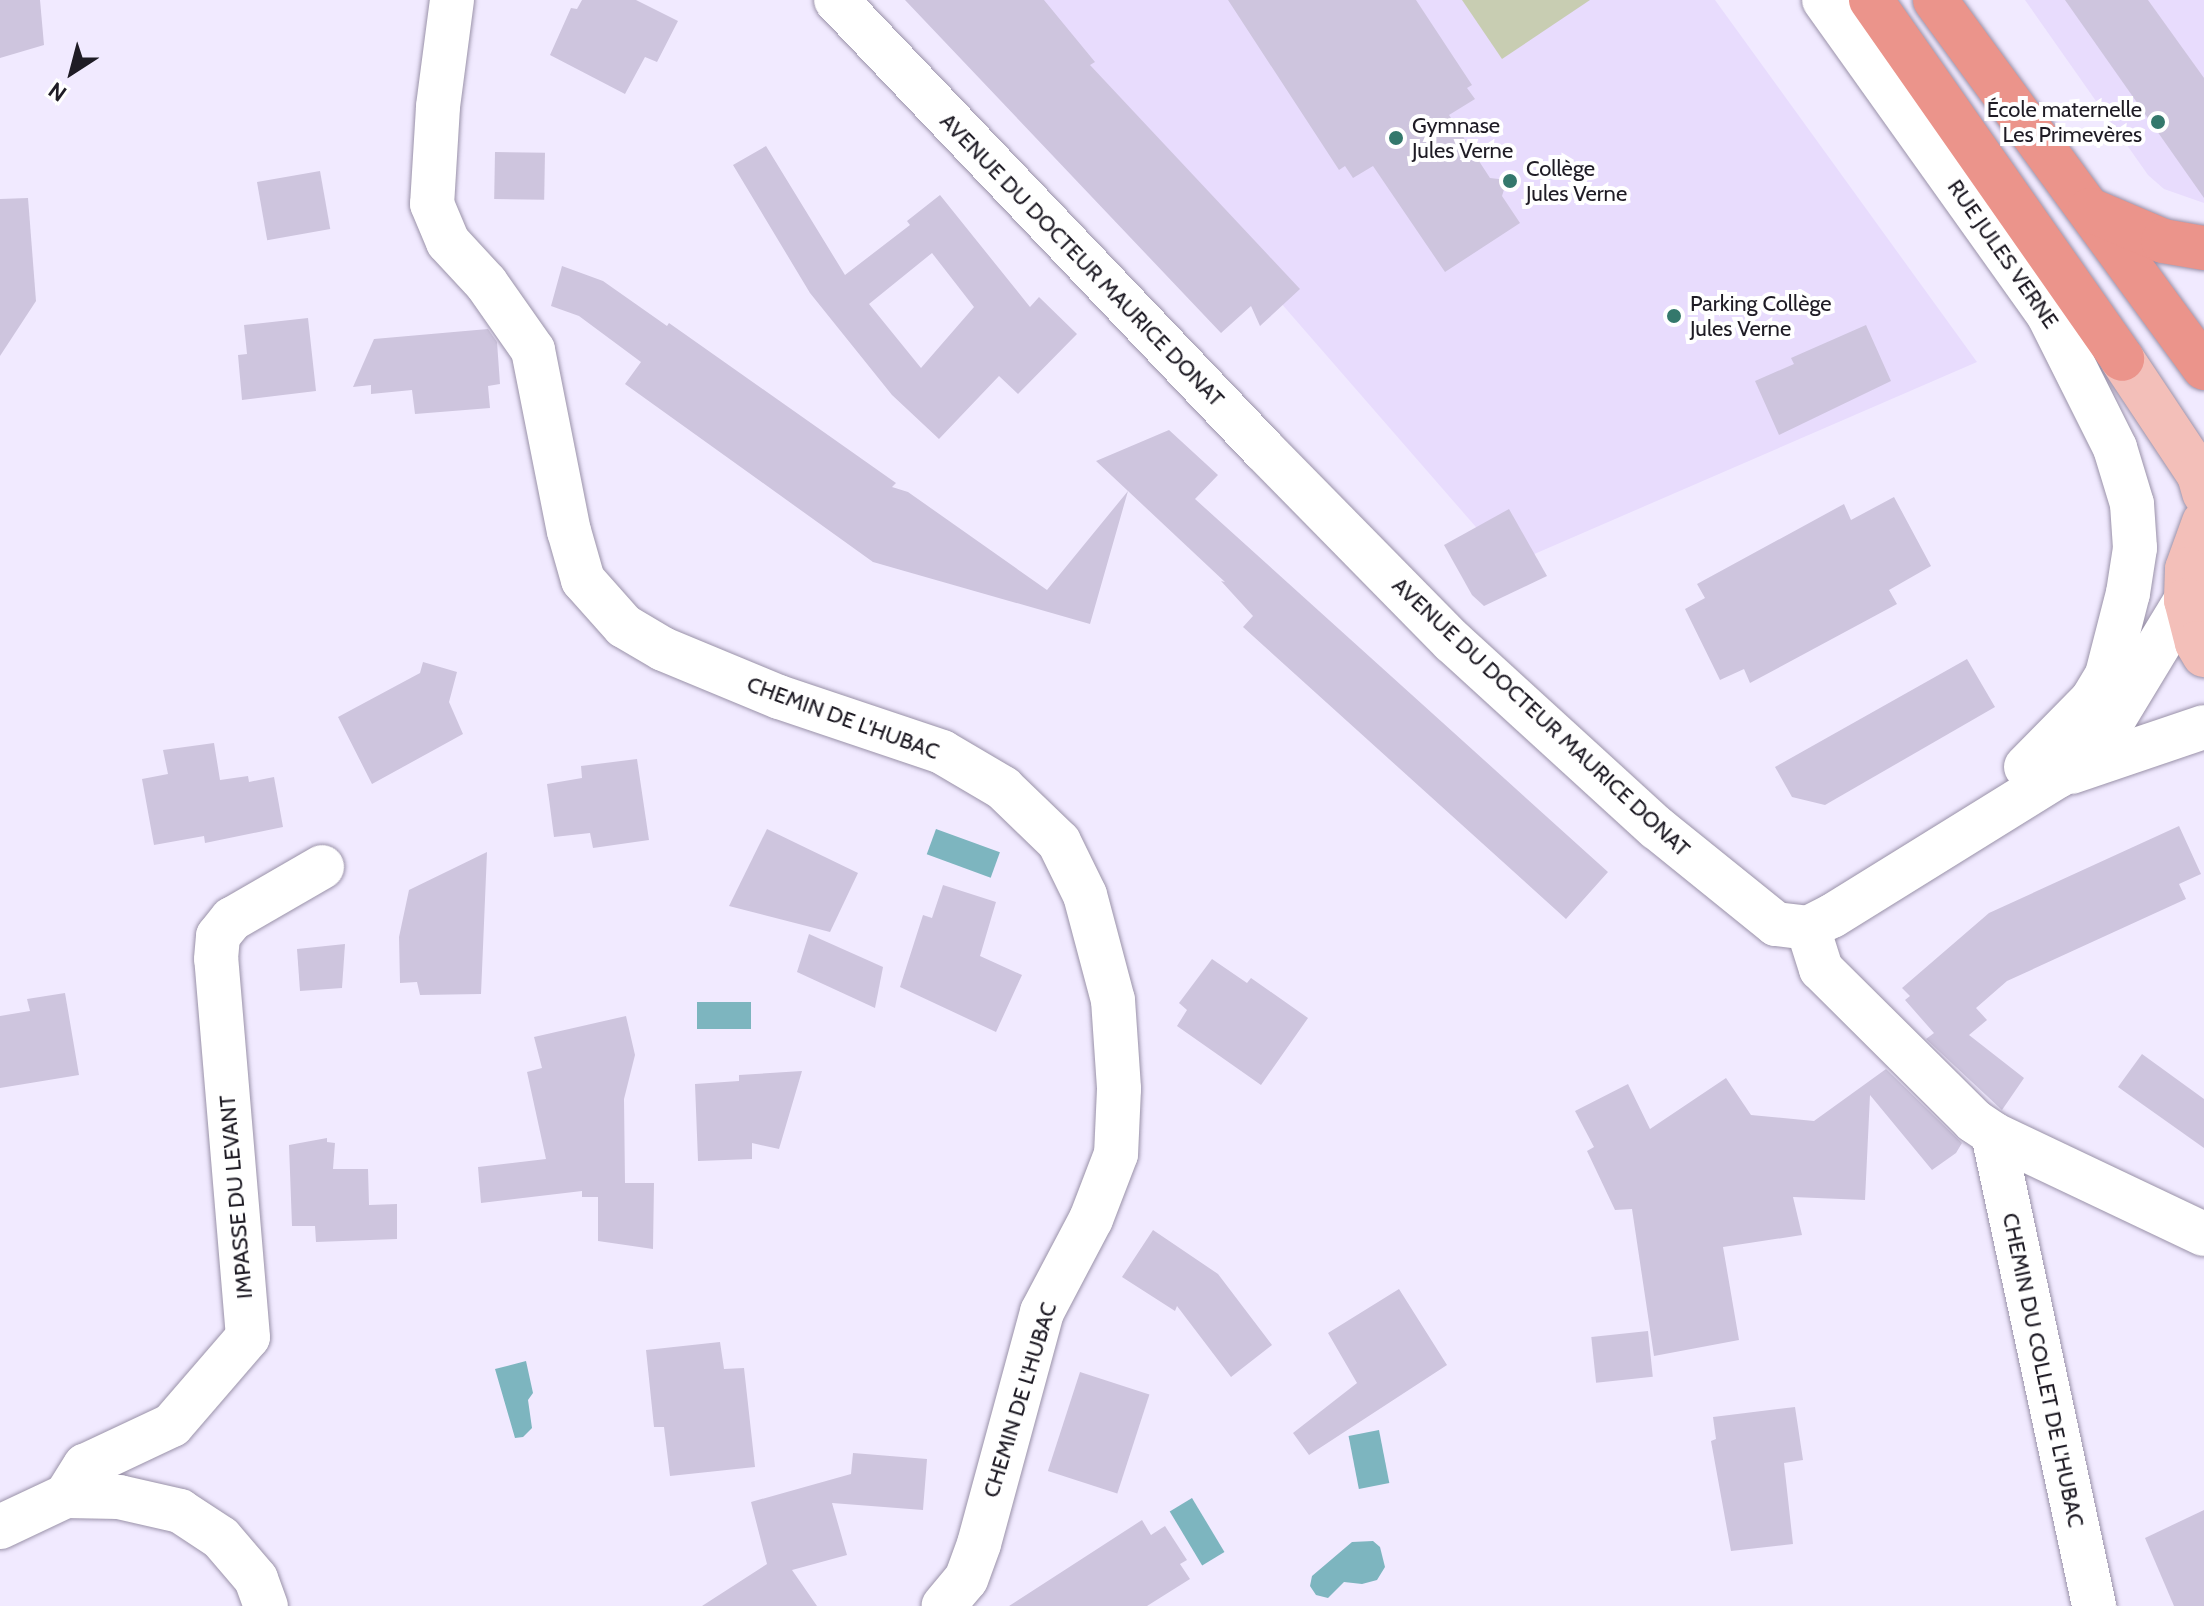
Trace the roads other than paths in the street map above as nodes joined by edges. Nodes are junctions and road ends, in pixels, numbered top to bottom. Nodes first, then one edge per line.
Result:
1 (452, 0) edge
2 (836, 0) edge
3 (1824, 0) edge
4 (1871, 0) edge
5 (1935, 0) edge
6 (2087, 209) junction
7 (2204, 248) edge
8 (2048, 314) junction
9 (2122, 359) junction
10 (2204, 368) edge
11 (2204, 493) edge
12 (2204, 522) edge
13 (2186, 600) junction
14 (2204, 655) edge
15 (2204, 727) edge
16 (2058, 776) junction
17 (1945, 848) junction
18 (322, 867) dead end
19 (1808, 928) junction
20 (1993, 1134) junction
21 (2204, 1234) edge
22 (66, 1496) junction
23 (0, 1527) edge
24 (266, 1606) edge
25 (943, 1606) edge
26 (2094, 1606) edge

1 - 25 street, CHEMIN DE L'HUBAC
2 - 19 street, AVENUE DU DOCTEUR MAURICE DONAT
3 - 8 street, RUE JULES VERNE
4 - 9 highway
5 - 6 highway
6 - 7 highway
6 - 10 highway
8 - 9 street
8 - 17 street, RUE JULES VERNE
9 - 11 main road
12 - 13 main road
13 - 14 main road
13 - 16 street, RUE JULES VERNE
15 - 16 street, RUE JULES VERNE
16 - 17 street, RUE JULES VERNE
17 - 19 street, RUE JULES VERNE
18 - 22 street, IMPASSE DU LEVANT
19 - 20 street
20 - 21 street
20 - 26 street, CHEMIN DU COLLET DE L'HUBAC
22 - 23 street
22 - 24 street

